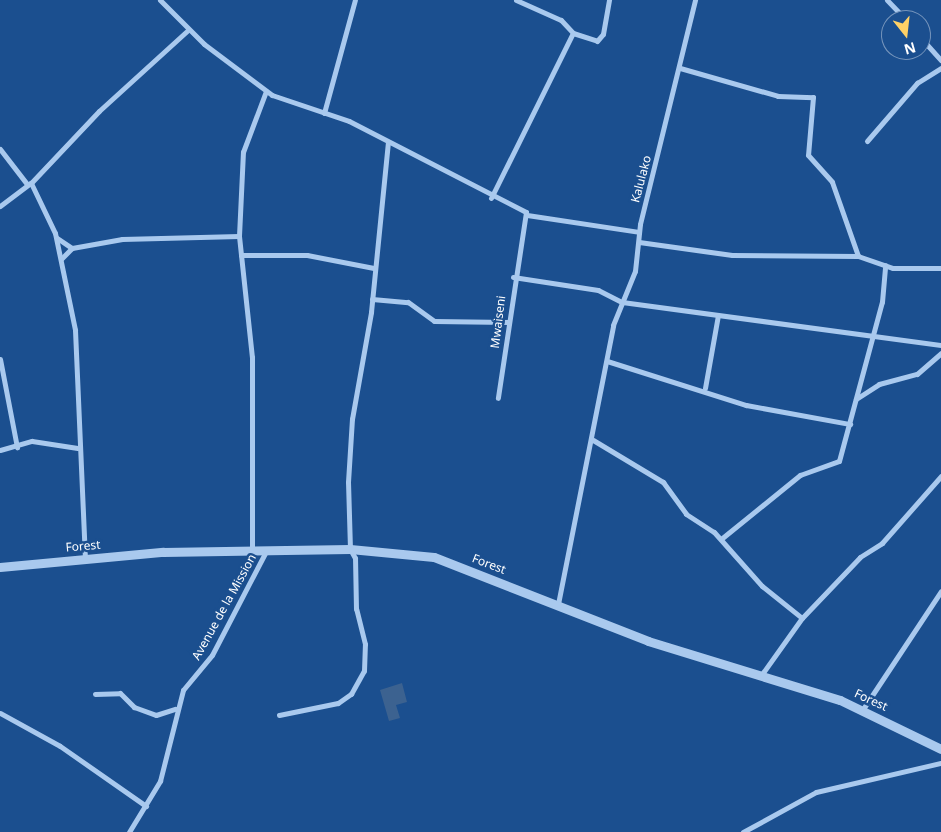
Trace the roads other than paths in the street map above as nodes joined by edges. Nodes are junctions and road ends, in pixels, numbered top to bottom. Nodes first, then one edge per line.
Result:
1 (160, 0) edge
2 (355, 0) edge
3 (517, 0) edge
4 (609, 0) edge
5 (694, 0) edge
6 (887, 0) edge
7 (896, 10) edge
8 (188, 30) junction
9 (573, 33) junction
10 (931, 49) edge
11 (941, 60) edge
12 (680, 68) junction
13 (941, 68) edge
14 (266, 91) junction
15 (324, 113) junction
16 (867, 140) dead end
17 (388, 143) junction
18 (0, 149) edge
19 (29, 184) junction
20 (491, 198) junction
21 (0, 206) edge
22 (527, 215) junction
23 (639, 232) junction
24 (239, 236) junction
25 (57, 238) junction
26 (638, 242) junction
27 (72, 248) junction
28 (241, 255) junction
29 (858, 256) junction
30 (62, 258) junction
31 (885, 265) junction
32 (374, 268) junction
33 (941, 268) edge
34 (513, 277) junction
35 (372, 299) junction
36 (622, 302) junction
37 (718, 315) junction
38 (508, 322) junction
39 (872, 336) junction
40 (941, 345) edge
41 (941, 353) edge
42 (0, 359) edge
43 (607, 361) junction
44 (705, 388) junction
45 (498, 398) dead end
46 (856, 399) junction
47 (850, 424) junction
48 (593, 440) junction
49 (17, 446) junction
50 (77, 448) junction
51 (0, 450) edge
52 (941, 476) edge
53 (721, 540) junction
54 (350, 549) junction
55 (252, 552) junction
56 (265, 553) junction
57 (85, 558) junction
58 (0, 567) edge
59 (941, 591) edge
60 (558, 604) junction
61 (802, 618) junction
62 (762, 674) junction
63 (94, 694) dead end
64 (175, 708) junction
65 (863, 709) junction
66 (0, 713) edge
67 (278, 715) dead end
68 (941, 748) edge
69 (941, 763) edge
70 (146, 806) junction
71 (129, 832) edge
72 (743, 832) edge

1 - 8 street
2 - 15 street
3 - 9 street
4 - 9 street
5 - 12 street, Kalulako
6 - 7 street
8 - 14 street
8 - 19 street
9 - 20 street
10 - 11 street
12 - 23 street, Kalulako
12 - 29 street
13 - 16 street
14 - 15 street
14 - 24 street
15 - 17 street
17 - 20 street
17 - 32 street
18 - 19 street
19 - 21 street
19 - 25 street
20 - 22 street
22 - 23 street
22 - 34 street, Mwaiseni
23 - 26 street, Kalulako
24 - 27 street
24 - 28 street
25 - 27 street
25 - 30 street
26 - 29 street
26 - 36 street, Kalulako
27 - 30 street
28 - 32 street
28 - 55 street
29 - 31 street
30 - 50 street
31 - 33 street
31 - 39 street
32 - 35 street
34 - 36 street
34 - 38 street, Mwaiseni
35 - 38 street
35 - 54 street
36 - 37 street
36 - 43 street, Kalulako
37 - 39 street
37 - 44 street
38 - 45 street, Mwaiseni
39 - 40 street
39 - 46 street
41 - 46 street
42 - 49 street
43 - 44 street
43 - 48 street, Kalulako
44 - 47 street
46 - 47 street
47 - 53 street
48 - 53 street
48 - 60 street, Kalulako
49 - 50 street
49 - 51 street
50 - 57 street
52 - 61 street
53 - 61 street
54 - 56 street, Forest
54 - 60 street, Forest
54 - 67 street
55 - 56 street, Forest
55 - 57 street, Forest
56 - 64 street, Avenue de la Mission
57 - 58 street, Forest
59 - 65 street
60 - 62 street, Forest
61 - 62 street
62 - 65 street, Forest
63 - 64 street
64 - 70 street, Avenue de la Mission
65 - 68 street, Forest
66 - 70 street
69 - 72 street
70 - 71 street, Avenue de la Mission

